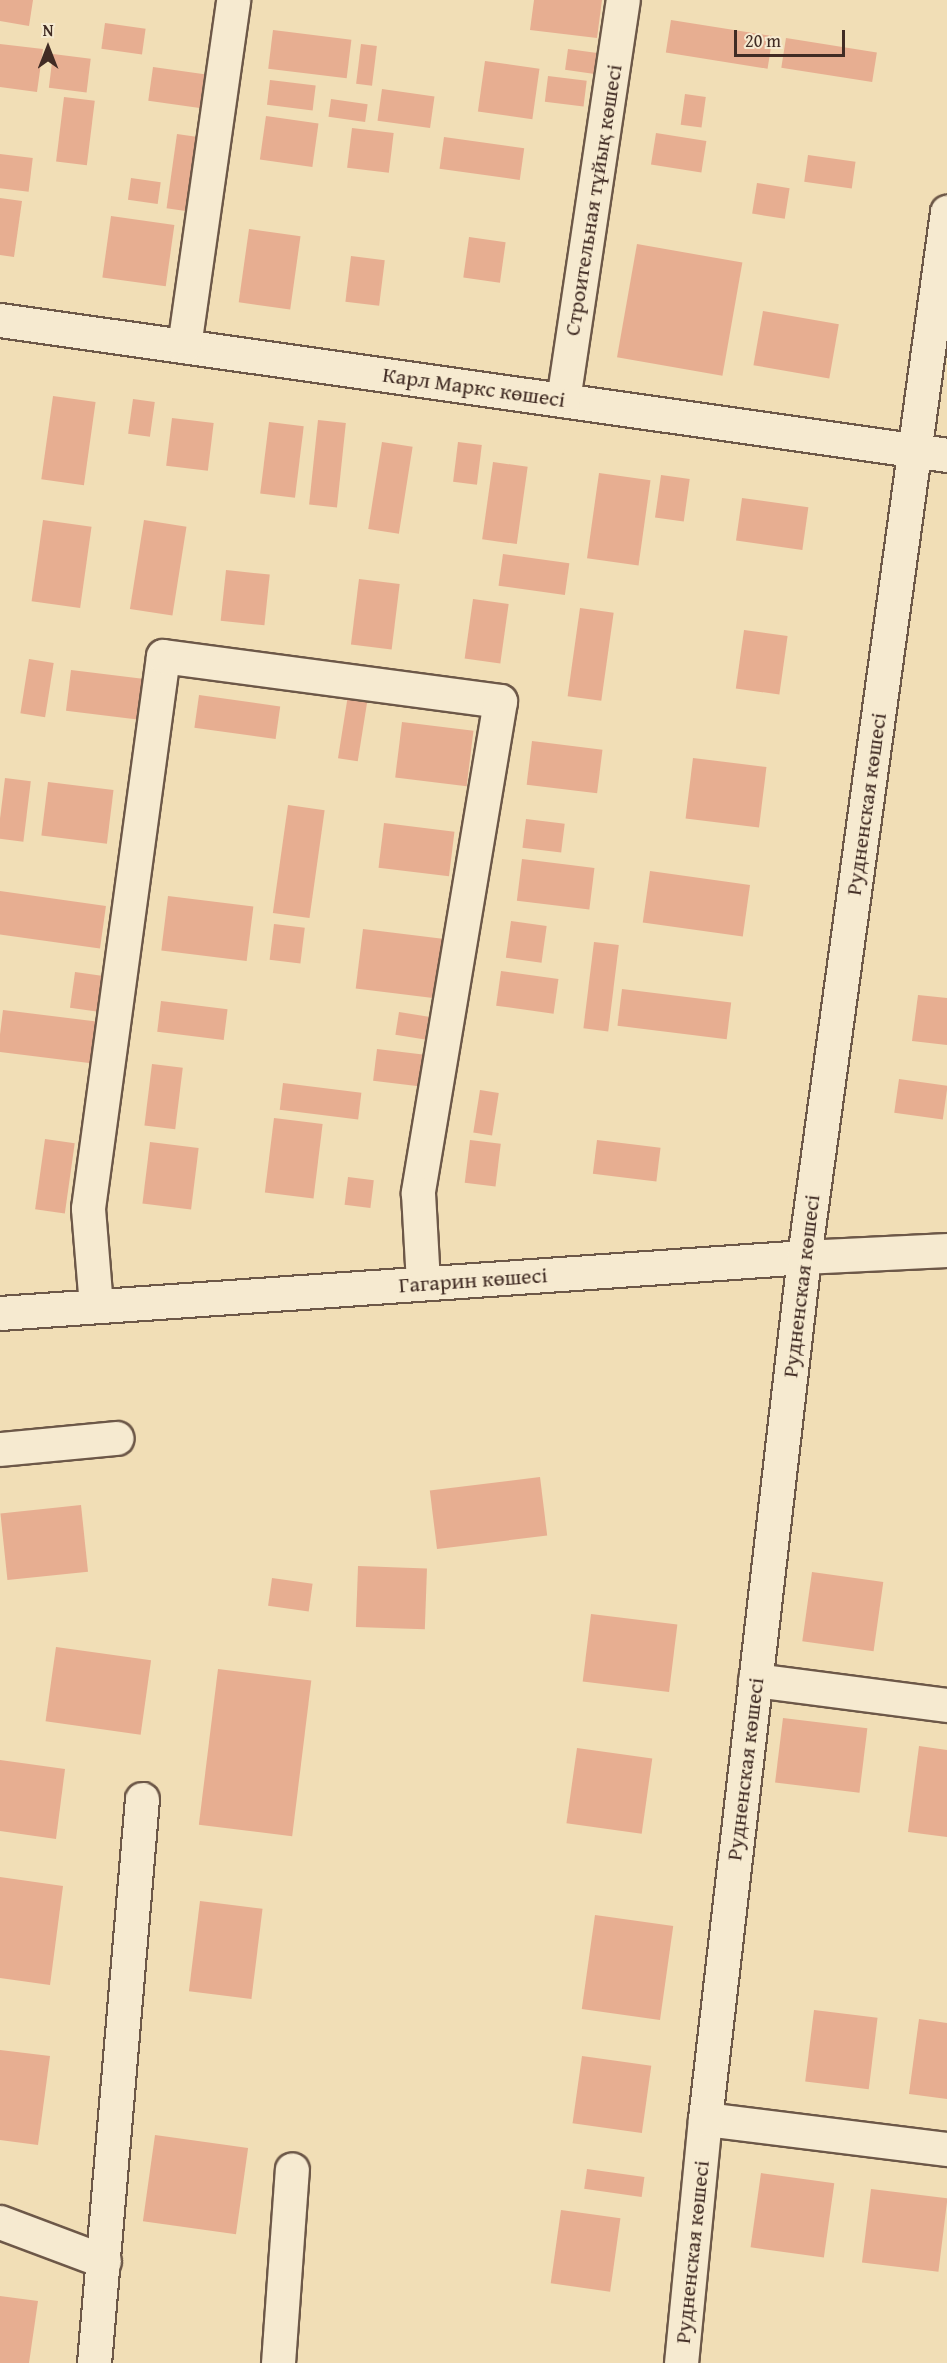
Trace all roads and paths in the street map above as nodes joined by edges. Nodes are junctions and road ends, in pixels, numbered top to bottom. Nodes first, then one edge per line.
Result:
1 (233, 0) edge
2 (623, 0) edge
3 (947, 212) edge
4 (0, 320) edge
5 (184, 346) junction
6 (562, 400) junction
7 (914, 450) junction
8 (947, 455) edge
9 (947, 1250) edge
10 (804, 1257) junction
11 (423, 1283) junction
12 (96, 1306) junction
13 (0, 1313) edge
14 (116, 1438) dead end
15 (0, 1449) edge
16 (755, 1680) junction
17 (947, 1705) edge
18 (142, 1799) dead end
19 (705, 2119) junction
20 (947, 2149) edge
21 (292, 2170) dead end
22 (0, 2222) edge
23 (104, 2261) junction
24 (94, 2363) edge
25 (278, 2363) edge
26 (681, 2363) edge

1 - 5 street
2 - 6 street, Строительная тұйық көшесі
3 - 7 street, Рудненская көшесі
4 - 5 street, Карл Маркс көшесі
5 - 6 street, Карл Маркс көшесі
6 - 7 street, Карл Маркс көшесі
7 - 8 street, Карл Маркс көшесі
7 - 10 street, Рудненская көшесі
9 - 10 street, Гагарин көшесі
10 - 11 street, Гагарин көшесі
10 - 16 street, Рудненская көшесі
11 - 12 street, Гагарин көшесі
11 - 12 street
12 - 13 street, Гагарин көшесі
14 - 15 street
16 - 17 street
16 - 19 street, Рудненская көшесі
18 - 23 street
19 - 20 street
19 - 26 street, Рудненская көшесі
21 - 25 street
22 - 23 street
23 - 24 street

